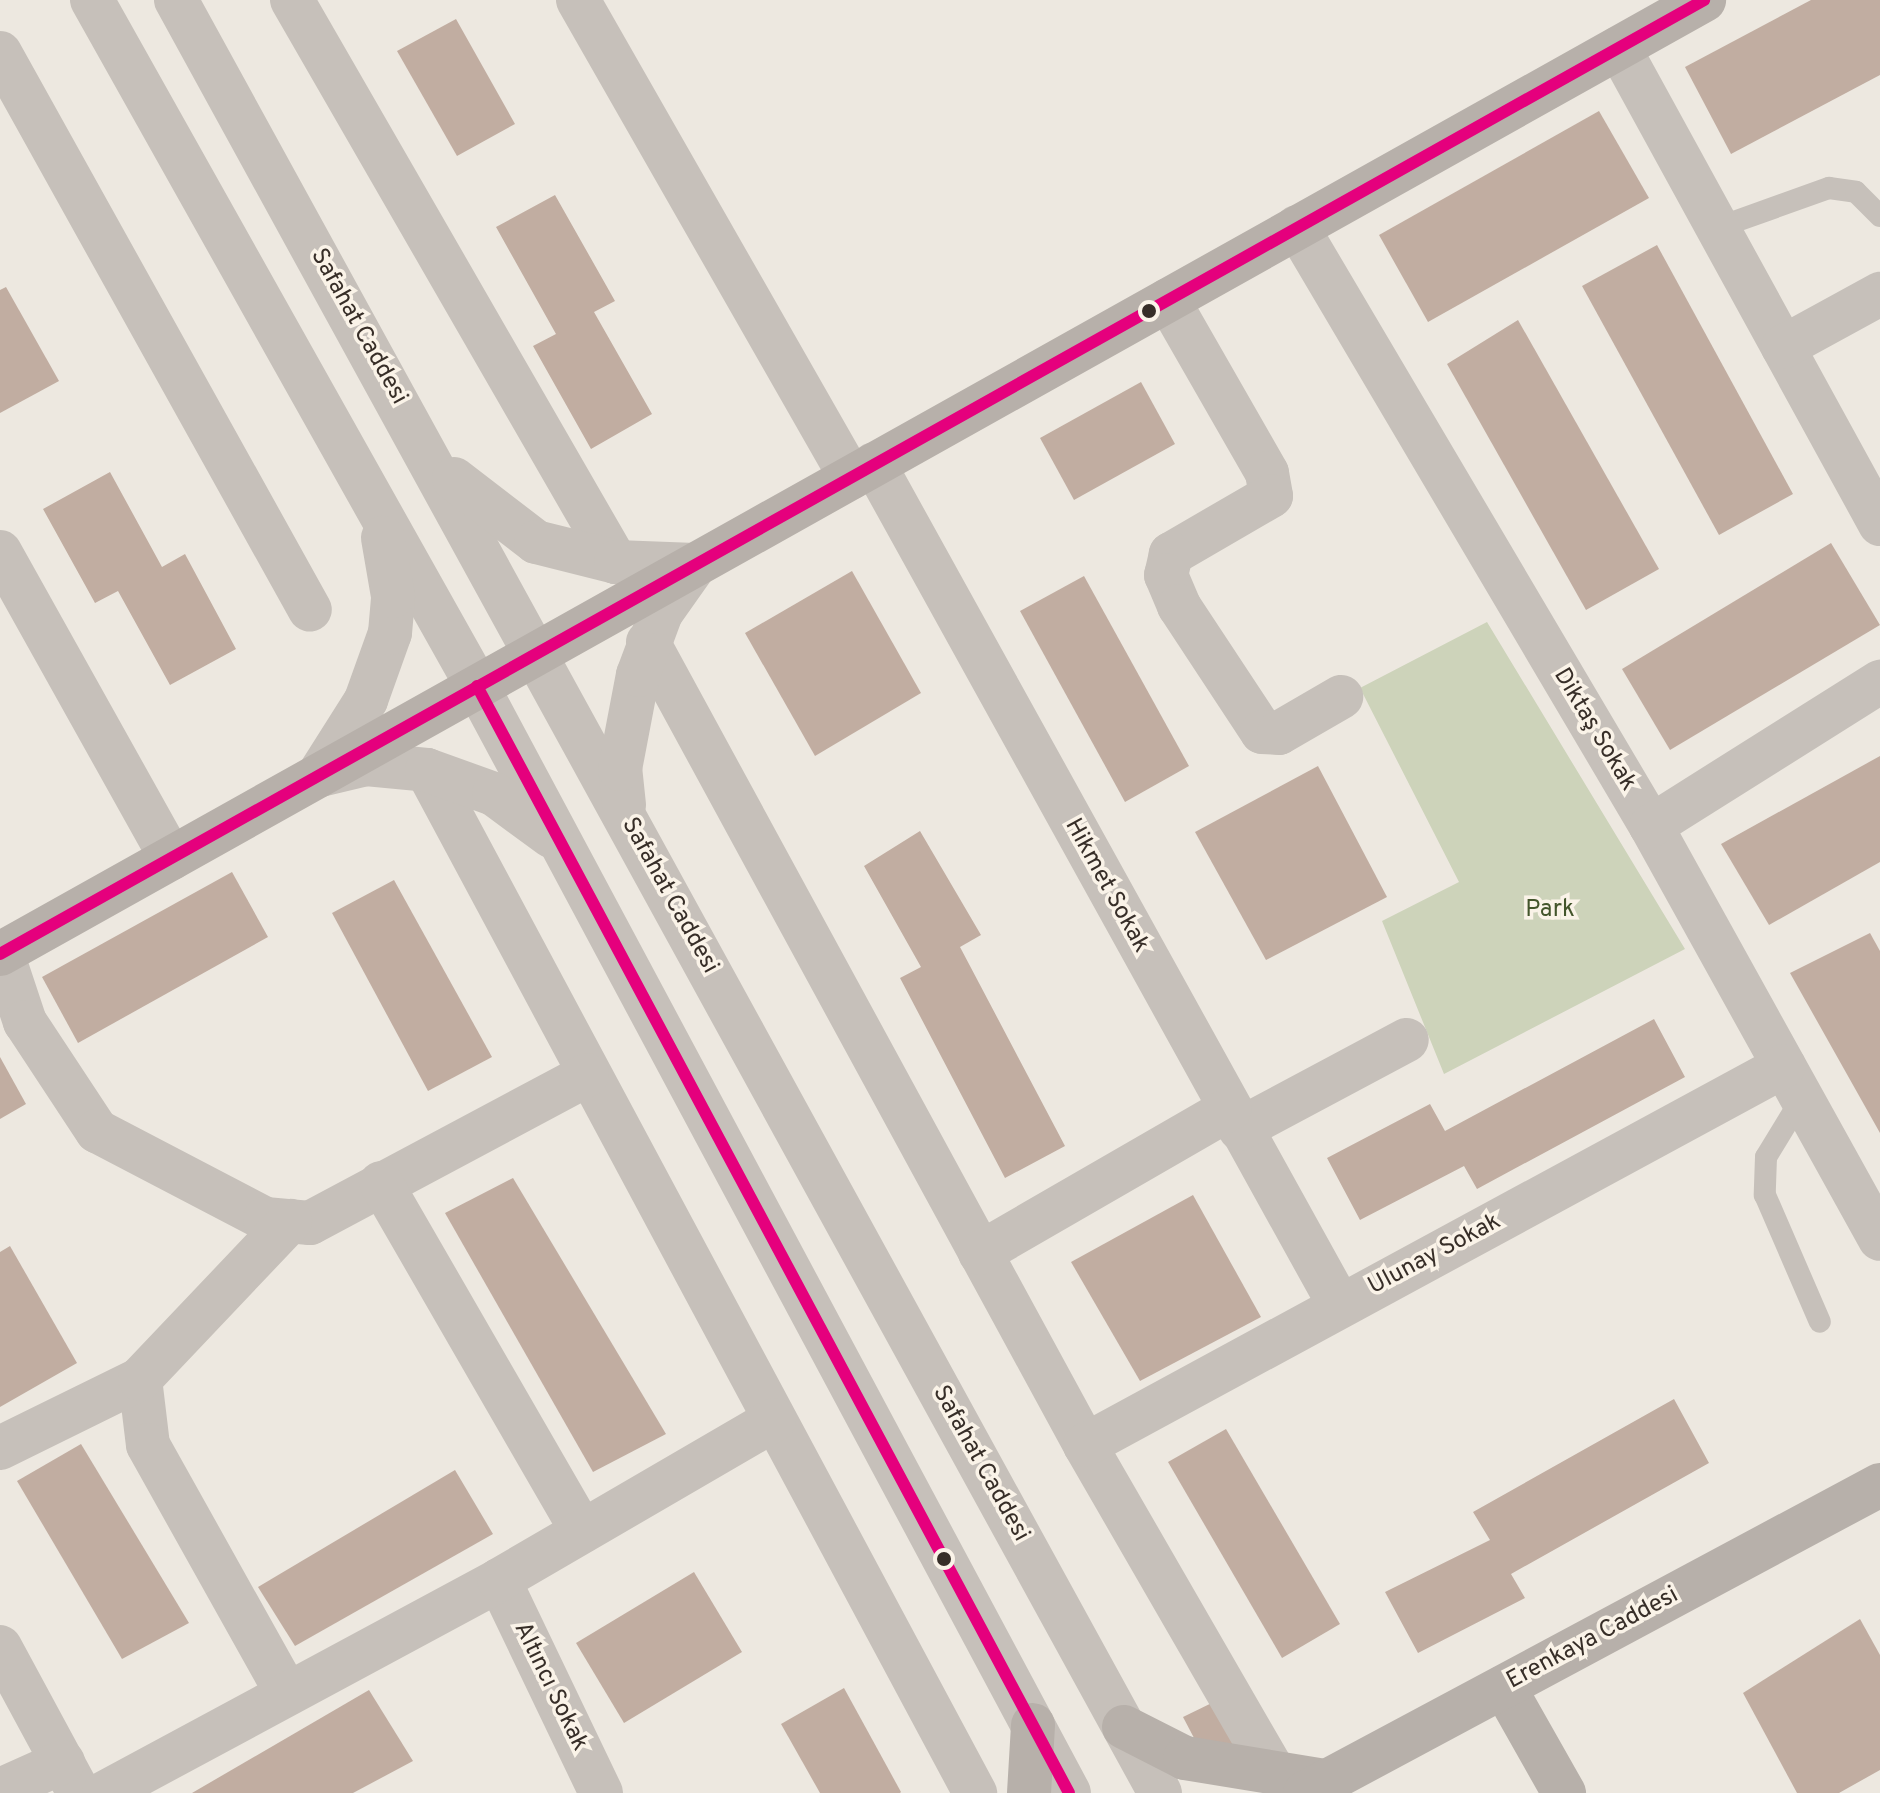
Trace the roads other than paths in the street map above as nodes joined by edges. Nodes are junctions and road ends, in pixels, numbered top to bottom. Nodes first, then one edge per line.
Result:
1 (92, 0) edge
2 (176, 0) edge
3 (292, 0) edge
4 (578, 0) edge
5 (1704, 0) edge
6 (1619, 48) junction
7 (0, 53) edge
8 (1880, 216) edge
9 (1297, 227) junction
10 (1717, 228) junction
11 (1880, 294) edge
12 (1168, 300) junction
13 (1783, 347) junction
14 (428, 452) junction
15 (862, 471) junction
16 (371, 494) junction
17 (1880, 524) edge
18 (0, 552) edge
19 (616, 562) junction
20 (695, 565) junction
21 (310, 610) dead end
22 (648, 642) junction
23 (537, 653) junction
24 (1880, 682) edge
25 (477, 686) junction
26 (1341, 697) dead end
27 (427, 770) junction
28 (318, 776) junction
29 (625, 816) junction
30 (1651, 826) junction
31 (563, 846) junction
32 (171, 858) junction
33 (1, 953) edge
34 (1407, 1040) dead end
35 (587, 1075) junction
36 (1793, 1082) junction
37 (1234, 1119) junction
38 (381, 1183) junction
39 (290, 1221) junction
40 (1880, 1239) edge
41 (980, 1253) junction
42 (1340, 1306) junction
43 (1820, 1322) dead end
44 (140, 1379) junction
45 (774, 1420) junction
46 (1085, 1445) junction
47 (0, 1448) edge
48 (1880, 1485) edge
49 (582, 1531) junction
50 (499, 1580) junction
51 (0, 1647) edge
52 (1504, 1687) junction
53 (287, 1694) junction
54 (1033, 1725) junction
55 (1124, 1727) junction
56 (71, 1777) edge
57 (1307, 1785) edge
58 (0, 1790) edge
59 (104, 1793) edge
60 (601, 1793) edge
61 (975, 1793) edge
62 (1029, 1793) edge
63 (1069, 1793) edge
64 (1160, 1793) edge
65 (1564, 1793) edge

1 - 16 street
2 - 14 street, Safahat Caddesi
3 - 19 street
4 - 15 street, Hikmet Sokak
5 - 6 street
6 - 9 street
6 - 10 street
7 - 21 street
8 - 10 lane
9 - 12 street
9 - 30 street, Diktaş Sokak
10 - 13 street
11 - 13 street
12 - 15 street
12 - 26 street
13 - 17 street
14 - 19 street
14 - 23 street, Safahat Caddesi
15 - 20 street
15 - 37 street, Hikmet Sokak
16 - 25 street
16 - 28 street
18 - 32 street
19 - 20 street
20 - 22 street
20 - 23 street
22 - 29 street
22 - 41 street
23 - 25 street
23 - 29 street, Safahat Caddesi
24 - 30 street
25 - 28 street
25 - 31 street
27 - 28 street
27 - 31 street
27 - 35 street
28 - 32 street
29 - 55 street, Safahat Caddesi
30 - 36 street, Diktaş Sokak
31 - 54 street
32 - 33 street
33 - 39 street
34 - 37 street
35 - 38 street
35 - 45 street
36 - 40 street, Diktaş Sokak
36 - 42 street, Ulunay Sokak
36 - 43 lane
37 - 41 street
37 - 42 street, Hikmet Sokak
38 - 39 street
38 - 49 street
39 - 44 street
41 - 46 street
42 - 46 street, Ulunay Sokak
44 - 47 street
44 - 53 street
45 - 49 street
45 - 61 street
46 - 57 street
48 - 52 street, Erenkaya Caddesi
49 - 50 street
50 - 53 street
50 - 60 street, Altıncı Sokak
51 - 56 street
52 - 57 street, Erenkaya Caddesi
52 - 65 street
53 - 59 street
54 - 62 street
54 - 63 street
55 - 57 street
55 - 64 street, Safahat Caddesi
56 - 58 street

